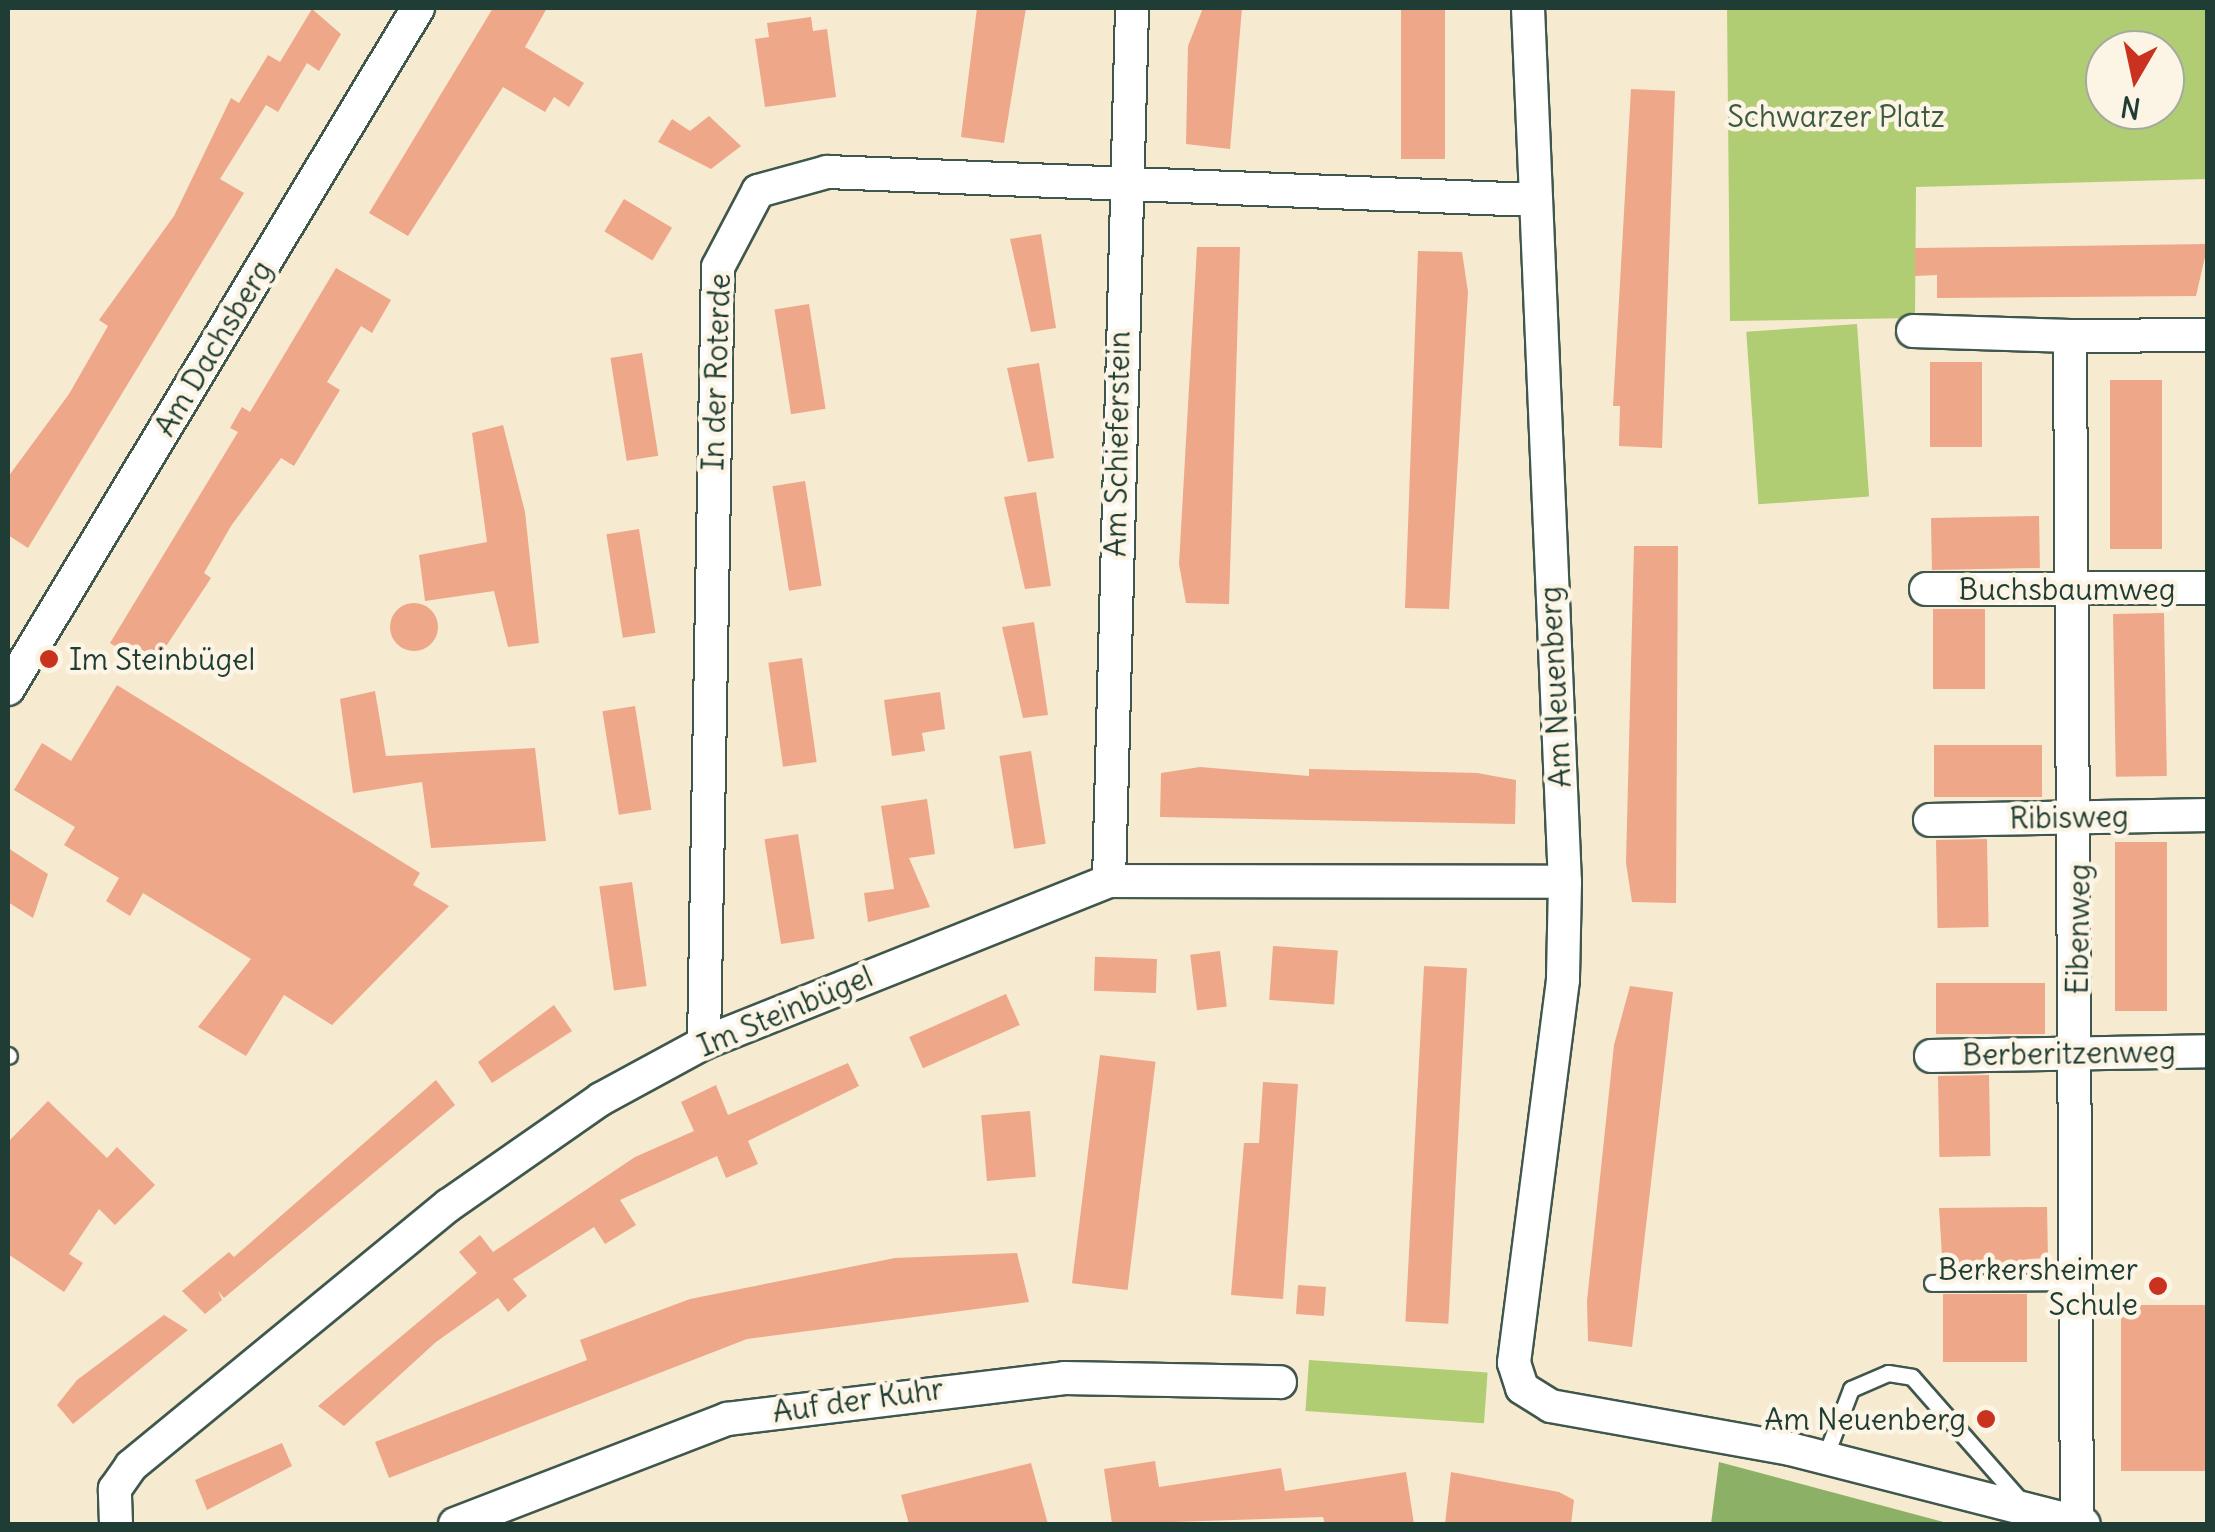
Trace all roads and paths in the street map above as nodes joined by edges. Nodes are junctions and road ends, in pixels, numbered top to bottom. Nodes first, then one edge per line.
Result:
1 (418, 8) edge
2 (1132, 8) edge
3 (1528, 8) edge
4 (1123, 186) junction
5 (1532, 200) junction
6 (1913, 331) dead end
7 (2208, 335) edge
8 (2070, 336) junction
9 (2208, 588) edge
10 (1926, 589) dead end
11 (2071, 590) junction
12 (8, 689) edge
13 (2208, 814) edge
14 (2080, 817) junction
15 (1930, 820) dead end
16 (1109, 881) junction
17 (1565, 882) junction
18 (704, 1044) junction
19 (2076, 1052) junction
20 (2208, 1052) edge
21 (1931, 1056) dead end
22 (2079, 1282) junction
23 (1932, 1283) dead end
24 (1280, 1382) dead end
25 (1825, 1457) junction
26 (2028, 1510) junction
27 (116, 1524) edge
28 (455, 1524) edge
29 (2080, 1524) edge

1 - 12 street, Am Dachsberg
2 - 4 street, Am Schieferstein
3 - 5 street, Am Neuenberg
4 - 5 street, In der Roterde
4 - 16 street, Am Schieferstein
4 - 18 street, In der Roterde
5 - 17 street, Am Neuenberg
6 - 8 street
7 - 8 street
8 - 11 street, Eibenweg
9 - 11 street, Buchsbaumweg
10 - 11 street, Buchsbaumweg
11 - 14 street, Eibenweg
13 - 14 street, Ribisweg
14 - 15 street, Ribisweg
14 - 19 street, Eibenweg
16 - 17 street, Im Steinbügel
16 - 18 street, Im Steinbügel
17 - 25 street, Am Neuenberg
18 - 27 street, Im Steinbügel
19 - 20 street, Berberitzenweg
19 - 21 street, Berberitzenweg
19 - 22 street, Eibenweg
22 - 23 lane
22 - 29 street, Eibenweg
24 - 28 street, Auf der Kuhr
25 - 26 street
25 - 26 lane
26 - 29 street

